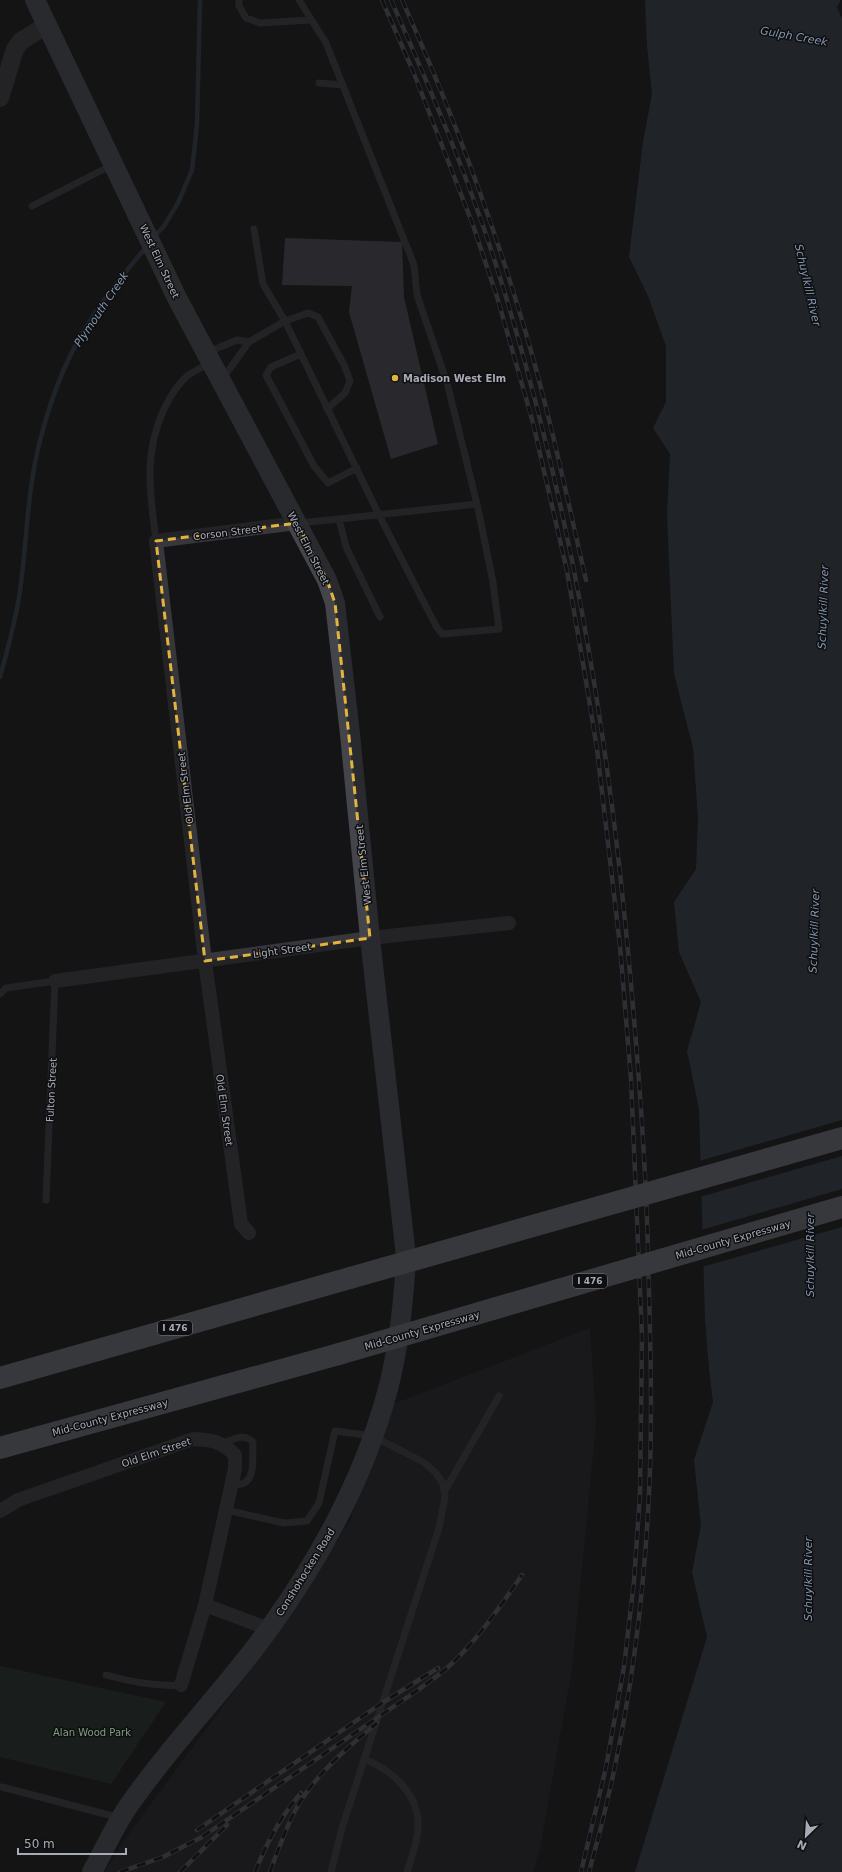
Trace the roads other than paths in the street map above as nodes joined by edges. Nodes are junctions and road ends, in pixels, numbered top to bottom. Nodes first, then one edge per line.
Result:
1 (35, 0) edge
2 (239, 0) edge
3 (299, 0) edge
4 (311, 20) junction
5 (47, 25) junction
6 (319, 83) dead end
7 (343, 85) junction
8 (0, 98) edge
9 (114, 164) junction
10 (32, 206) dead end
11 (254, 229) dead end
12 (286, 321) junction
13 (249, 342) junction
14 (302, 354) junction
15 (209, 358) junction
16 (221, 380) junction
17 (328, 409) junction
18 (357, 468) junction
19 (478, 504) junction
20 (378, 513) junction
21 (339, 519) junction
22 (297, 523) junction
23 (156, 541) junction
24 (380, 616) dead end
25 (509, 923) dead end
26 (370, 938) junction
27 (205, 961) junction
28 (56, 980) junction
29 (0, 994) edge
30 (842, 1138) edge
31 (46, 1200) dead end
32 (842, 1208) edge
33 (403, 1224) joint
34 (249, 1233) dead end
35 (0, 1378) edge
36 (499, 1396) dead end
37 (373, 1436) junction
38 (222, 1444) junction
39 (0, 1448) edge
40 (231, 1486) junction
41 (444, 1492) junction
42 (226, 1510) junction
43 (0, 1511) edge
44 (205, 1605) junction
45 (269, 1630) junction
46 (106, 1675) dead end
47 (181, 1685) joint
48 (364, 1759) junction
49 (2, 1787) dead end
50 (122, 1818) junction
51 (92, 1872) edge
52 (331, 1872) edge
53 (407, 1872) edge

1 - 5 main road, West Elm Street
2 - 4 lane
3 - 4 lane
4 - 7 lane
5 - 8 street
5 - 9 main road, West Elm Street
6 - 7 lane
7 - 19 lane
9 - 10 lane
9 - 15 main road, West Elm Street
11 - 12 lane
12 - 13 lane
12 - 14 lane
12 - 17 lane
13 - 15 lane, Old Elm Street
13 - 16 lane
14 - 17 lane
14 - 18 lane
15 - 16 main road, West Elm Street
15 - 23 lane, Old Elm Street
16 - 22 main road, West Elm Street
17 - 18 lane
18 - 20 lane
19 - 20 lane
19 - 20 lane
20 - 21 lane
21 - 22 lane
21 - 24 lane
22 - 23 street, Corson Street
22 - 26 main road, West Elm Street
23 - 27 street, Old Elm Street
25 - 26 street, Light Street
26 - 27 street, Light Street
26 - 33 main road, West Elm Street
27 - 28 street, Light Street
27 - 34 street, Old Elm Street
28 - 29 lane
28 - 31 lane, Fulton Street
30 - 35 highway, I 476, bridge
32 - 39 highway, Mid-County Expressway / I 476, bridge
33 - 37 main road, Conshohocken Road
36 - 41 lane
37 - 41 lane
37 - 42 lane
37 - 45 main road, Conshohocken Road
38 - 40 street
38 - 40 lane
38 - 43 street, Old Elm Street
40 - 42 street
41 - 48 lane
42 - 44 street
44 - 45 street
44 - 47 street
45 - 50 main road, Conshohocken Road
46 - 47 lane
48 - 52 lane
48 - 53 lane
49 - 50 lane
50 - 51 main road, Conshohocken Road

